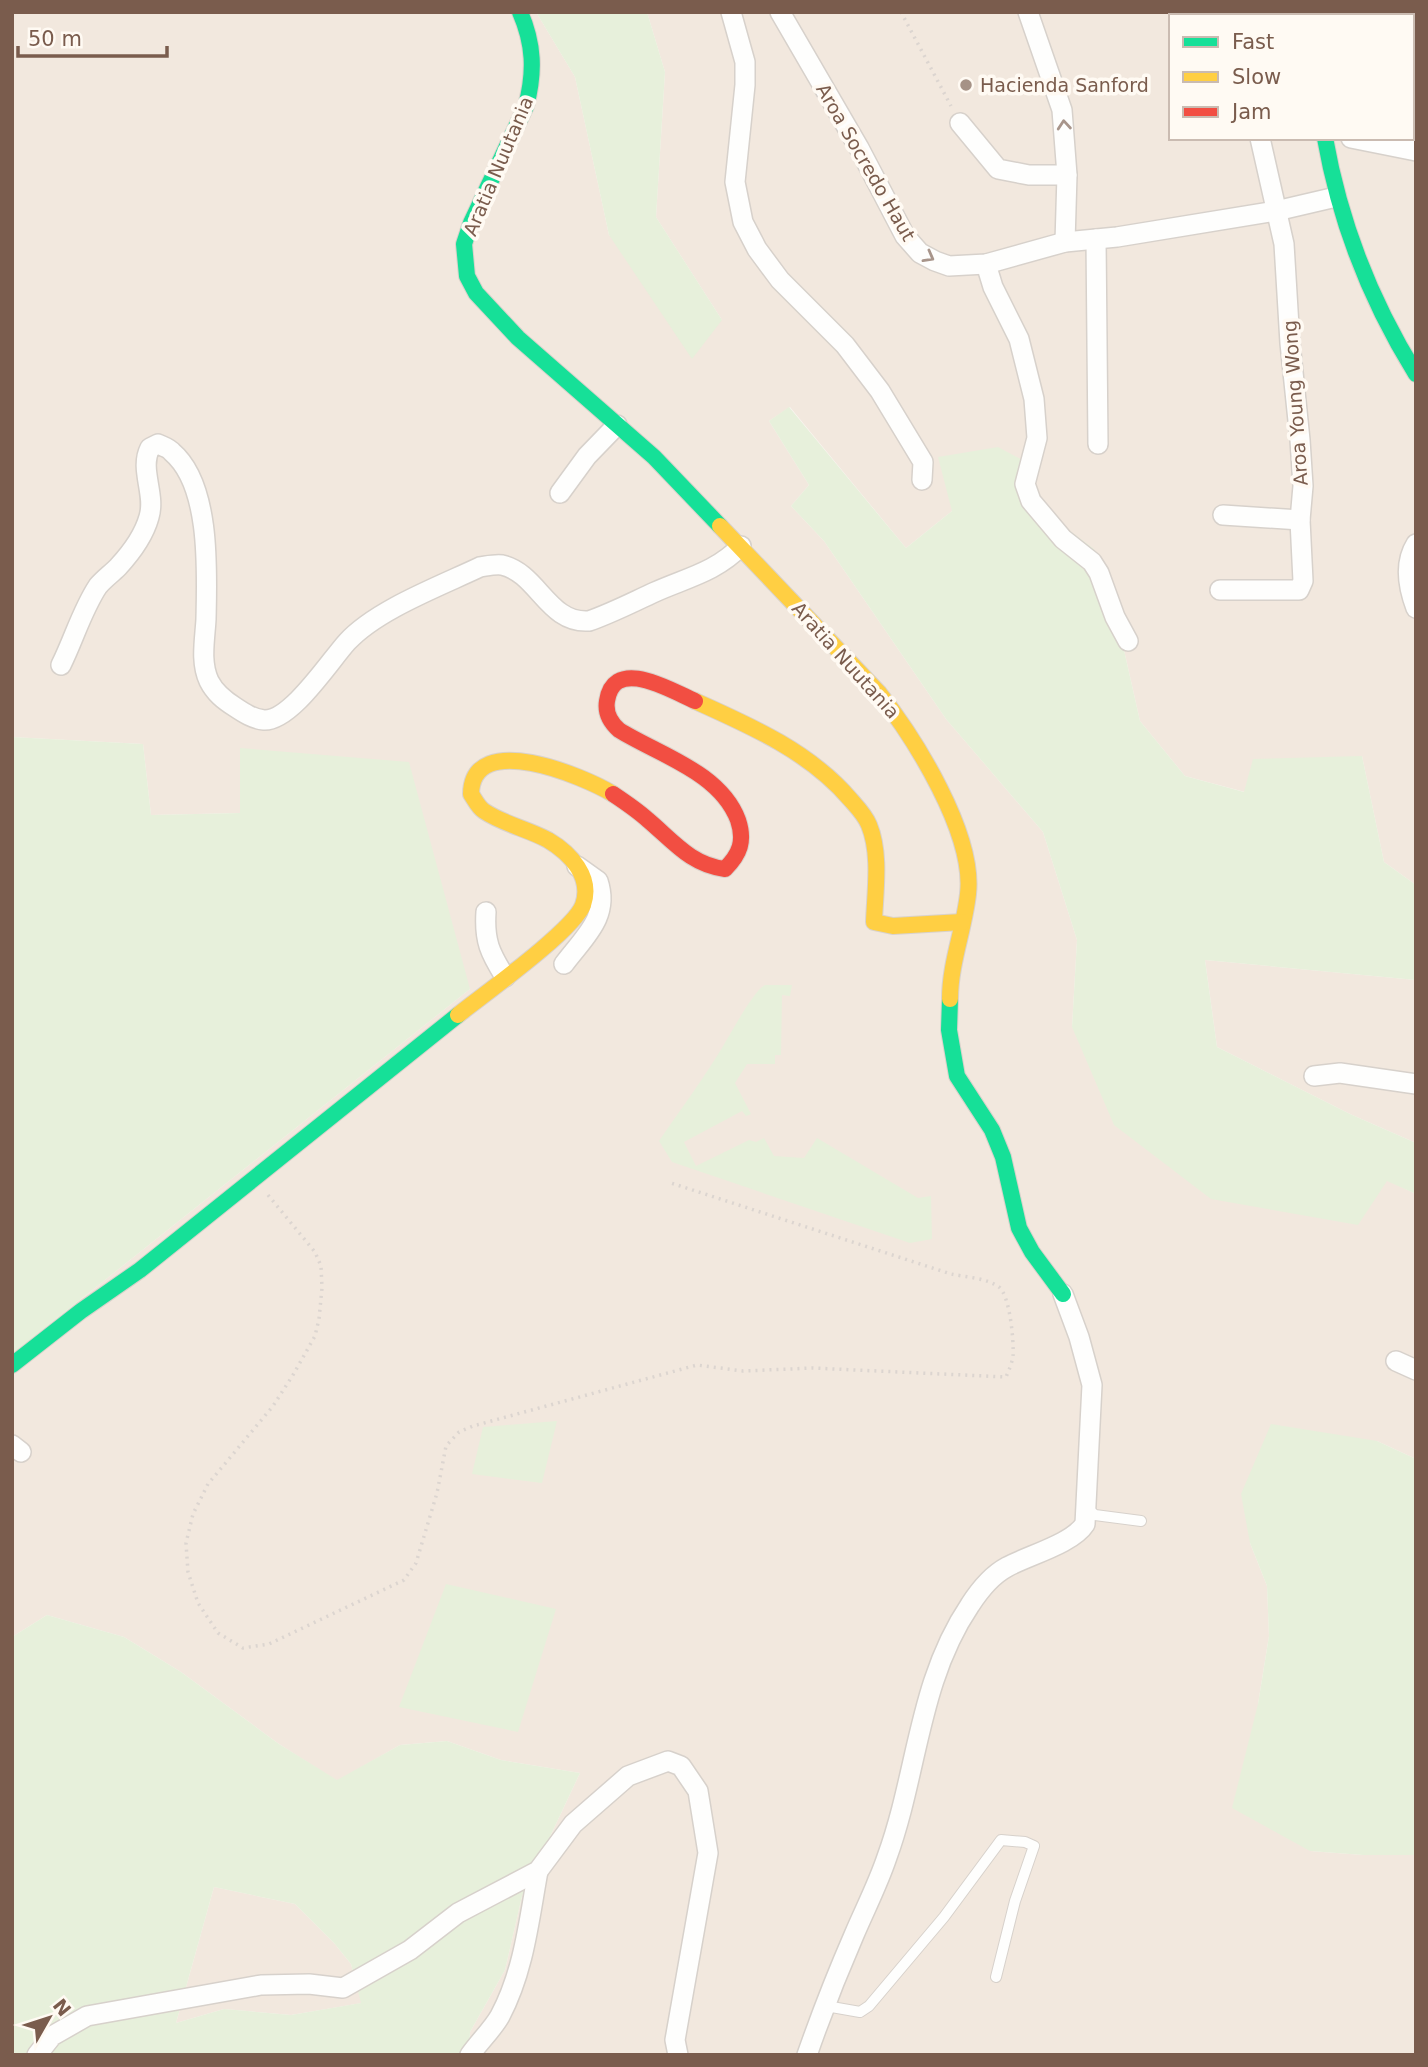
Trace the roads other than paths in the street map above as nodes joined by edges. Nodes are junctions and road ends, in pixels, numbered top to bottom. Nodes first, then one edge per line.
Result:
1 (520, 12) edge
2 (731, 12) edge
3 (780, 12) edge
4 (1028, 12) edge
5 (960, 123) road end
6 (1260, 140) edge
7 (1325, 140) edge
8 (1361, 140) edge
9 (1416, 151) edge
10 (1067, 175) junction
11 (1336, 197) junction
12 (1276, 211) junction
13 (1096, 239) junction
14 (1065, 242) junction
15 (986, 264) junction
16 (1416, 374) edge
17 (617, 425) junction
18 (1098, 444) dead end
19 (922, 480) dead end
20 (561, 493) dead end
21 (1223, 515) dead end
22 (1300, 520) junction
23 (1416, 544) edge
24 (741, 546) junction
25 (1220, 590) dead end
26 (1416, 608) edge
27 (1128, 642) dead end
28 (61, 665) dead end
29 (577, 866) junction
30 (486, 912) dead end
31 (962, 922) junction
32 (564, 964) dead end
33 (505, 977) junction
34 (1314, 1076) dead end
35 (1416, 1084) edge
36 (1063, 1294) joint
37 (1396, 1361) dead end
38 (12, 1365) edge
39 (1416, 1370) edge
40 (1087, 1508) junction
41 (1141, 1521) dead end
42 (538, 1871) junction
43 (996, 1977) dead end
44 (826, 2006) junction
45 (37, 2055) edge
46 (470, 2055) edge
47 (678, 2055) edge
48 (807, 2055) edge

1 - 17 street, Aratia Nuutania
2 - 19 street
3 -> 15 street, Aroa Socredo Haut
10 -> 4 street
5 - 10 street
6 - 12 street, Aroa Young Wong
7 - 11 street
8 - 9 street
10 - 14 street
11 - 12 street, Aroa Socredo Haut
11 - 16 street
12 - 13 street, Aroa Socredo Haut
12 - 22 street, Aroa Young Wong
13 - 14 street, Aroa Socredo Haut
13 - 18 street
14 - 15 street, Aroa Socredo Haut
15 - 27 street
17 - 20 street
17 - 24 street, Aratia Nuutania
21 - 22 street
22 - 25 street, Aroa Young Wong
23 - 26 street
24 - 28 street
24 - 31 street, Aratia Nuutania
29 - 31 street
29 - 32 street
29 - 33 street
30 - 33 street
31 - 36 street, Aratia Nuutania
33 - 38 street
34 - 35 street
36 - 40 street
37 - 39 street
40 - 41 lane
40 - 44 street
42 - 45 street
42 - 46 street
42 - 47 street
43 - 44 lane
44 - 48 street

